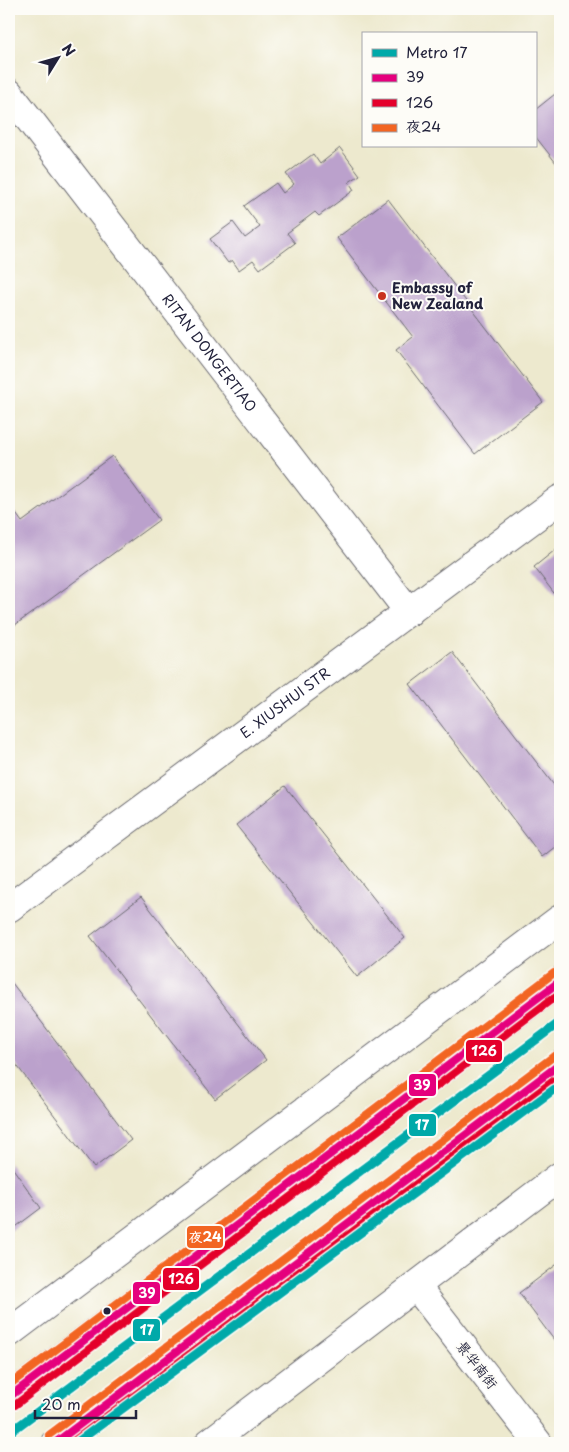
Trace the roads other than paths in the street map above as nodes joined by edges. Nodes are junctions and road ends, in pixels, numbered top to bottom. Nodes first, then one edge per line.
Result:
1 (9, 93) edge
2 (560, 499) edge
3 (409, 612) junction
4 (9, 908) edge
5 (560, 919) edge
6 (560, 981) edge
7 (560, 1064) edge
8 (560, 1176) edge
9 (416, 1286) junction
10 (9, 1333) edge
11 (9, 1397) edge
12 (55, 1443) edge
13 (209, 1443) edge
14 (538, 1443) edge

1 - 3 street, RITAN DONGERTIAO
2 - 3 street, E. XIUSHUI STR
3 - 4 street, E. XIUSHUI STR
5 - 10 street
6 - 11 street
7 - 12 street
8 - 9 street
9 - 13 street
9 - 14 street, 景华南街

